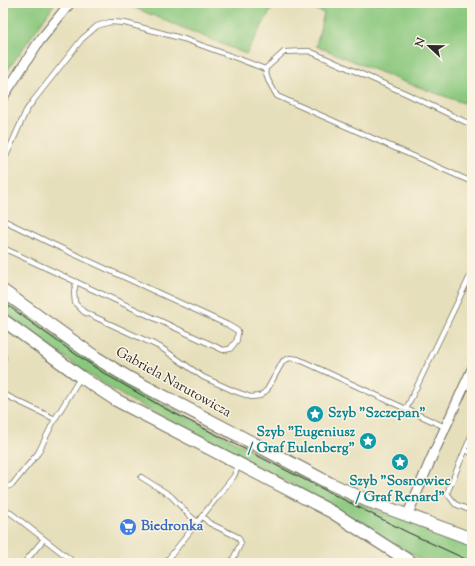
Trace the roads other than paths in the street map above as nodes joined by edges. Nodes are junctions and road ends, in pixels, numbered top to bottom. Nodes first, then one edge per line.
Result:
1 (70, 3) edge
2 (266, 69) junction
3 (3, 97) edge
4 (472, 125) edge
5 (3, 163) edge
6 (472, 182) edge
7 (3, 220) edge
8 (3, 248) edge
9 (472, 272) edge
10 (76, 282) junction
11 (3, 291) edge
12 (3, 320) edge
13 (472, 369) edge
14 (81, 377) junction
15 (470, 380) edge
16 (3, 394) edge
17 (406, 409) junction
18 (55, 419) junction
19 (445, 427) junction
20 (472, 434) edge
21 (465, 450) junction
22 (472, 453) edge
23 (239, 464) junction
24 (141, 477) dead end
25 (3, 488) edge
26 (3, 507) edge
27 (472, 512) edge
28 (202, 516) junction
29 (407, 516) junction
30 (197, 522) junction
31 (44, 539) junction
32 (472, 539) edge
33 (24, 563) edge
34 (76, 563) edge
35 (165, 563) edge
36 (231, 563) edge
37 (412, 563) edge

1 - 3 street
2 - 4 lane
2 - 5 lane
2 - 6 lane
7 - 10 lane
8 - 10 lane
9 - 17 lane
10 - 17 lane
11 - 29 street, Gabriela Narutowicza
12 - 14 street
13 - 15 street
14 - 18 lane
14 - 23 street
15 - 19 street
16 - 18 lane
17 - 19 lane
18 - 25 lane
19 - 29 street
20 - 21 lane
21 - 22 lane
21 - 27 lane
23 - 28 lane
23 - 37 street
24 - 30 lane
26 - 31 lane
28 - 30 lane
28 - 36 lane
29 - 32 street, Gabriela Narutowicza
30 - 35 lane
31 - 33 lane
31 - 34 lane

